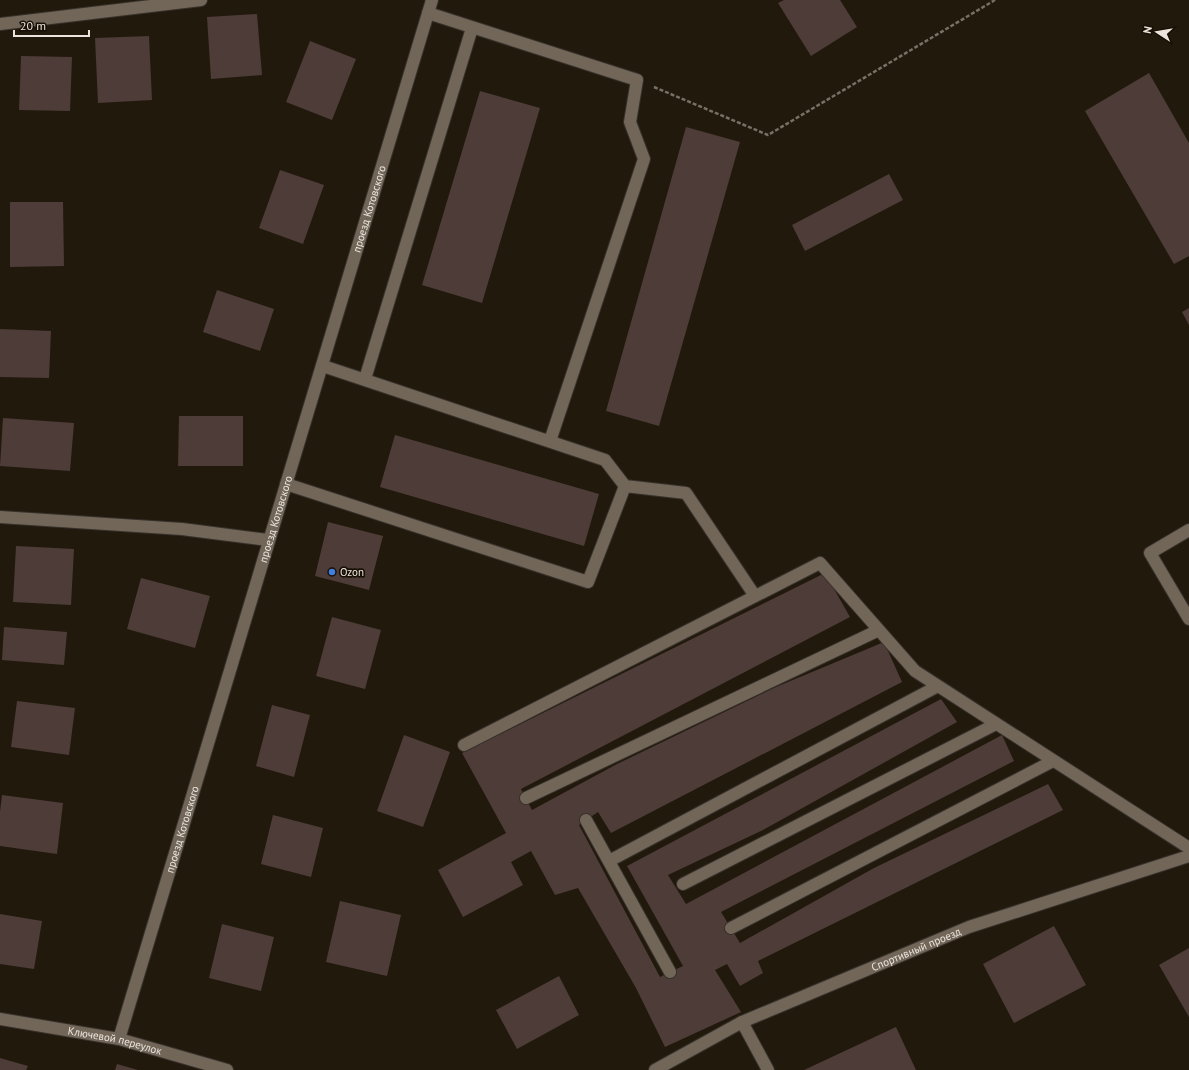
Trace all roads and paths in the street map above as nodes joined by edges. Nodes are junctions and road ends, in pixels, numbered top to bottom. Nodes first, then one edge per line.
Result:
1 (201, 0) edge
2 (432, 0) edge
3 (995, 0) edge
4 (428, 13) junction
5 (0, 24) edge
6 (472, 28) junction
7 (637, 80) junction
8 (322, 366) junction
9 (365, 379) junction
10 (550, 441) junction
11 (286, 484) junction
12 (625, 486) junction
13 (0, 517) edge
14 (1189, 530) edge
15 (268, 540) junction
16 (755, 596) junction
17 (1189, 619) edge
18 (879, 630) junction
19 (938, 686) junction
20 (996, 724) junction
21 (464, 745) dead end
22 (1053, 762) junction
23 (526, 798) dead end
24 (586, 820) dead end
25 (1189, 848) edge
26 (1189, 856) edge
27 (608, 861) junction
28 (684, 884) dead end
29 (731, 928) dead end
30 (670, 972) dead end
31 (0, 1019) edge
32 (742, 1022) junction
33 (119, 1039) junction
34 (227, 1070) edge
35 (655, 1070) edge
36 (768, 1070) edge

1 - 5 street
2 - 4 street, проезд Котовского
3 - 7 path
4 - 6 street
4 - 8 street, проезд Котовского
6 - 7 street
6 - 9 street
7 - 10 street
8 - 9 street
8 - 11 street, проезд Котовского
9 - 10 street
10 - 12 street
11 - 12 street
11 - 15 street, проезд Котовского
12 - 16 street
13 - 15 street
14 - 17 street
15 - 33 street, проезд Котовского
16 - 18 street
16 - 21 street
18 - 19 street
18 - 23 street
19 - 20 street
19 - 27 street
20 - 22 street
20 - 28 street
22 - 25 street
22 - 29 street
24 - 27 street
26 - 32 street, Спортивный проезд
27 - 30 street
31 - 33 street, Ключевой переулок
32 - 35 street, Спортивный проезд
32 - 36 street
33 - 34 street, Ключевой переулок

